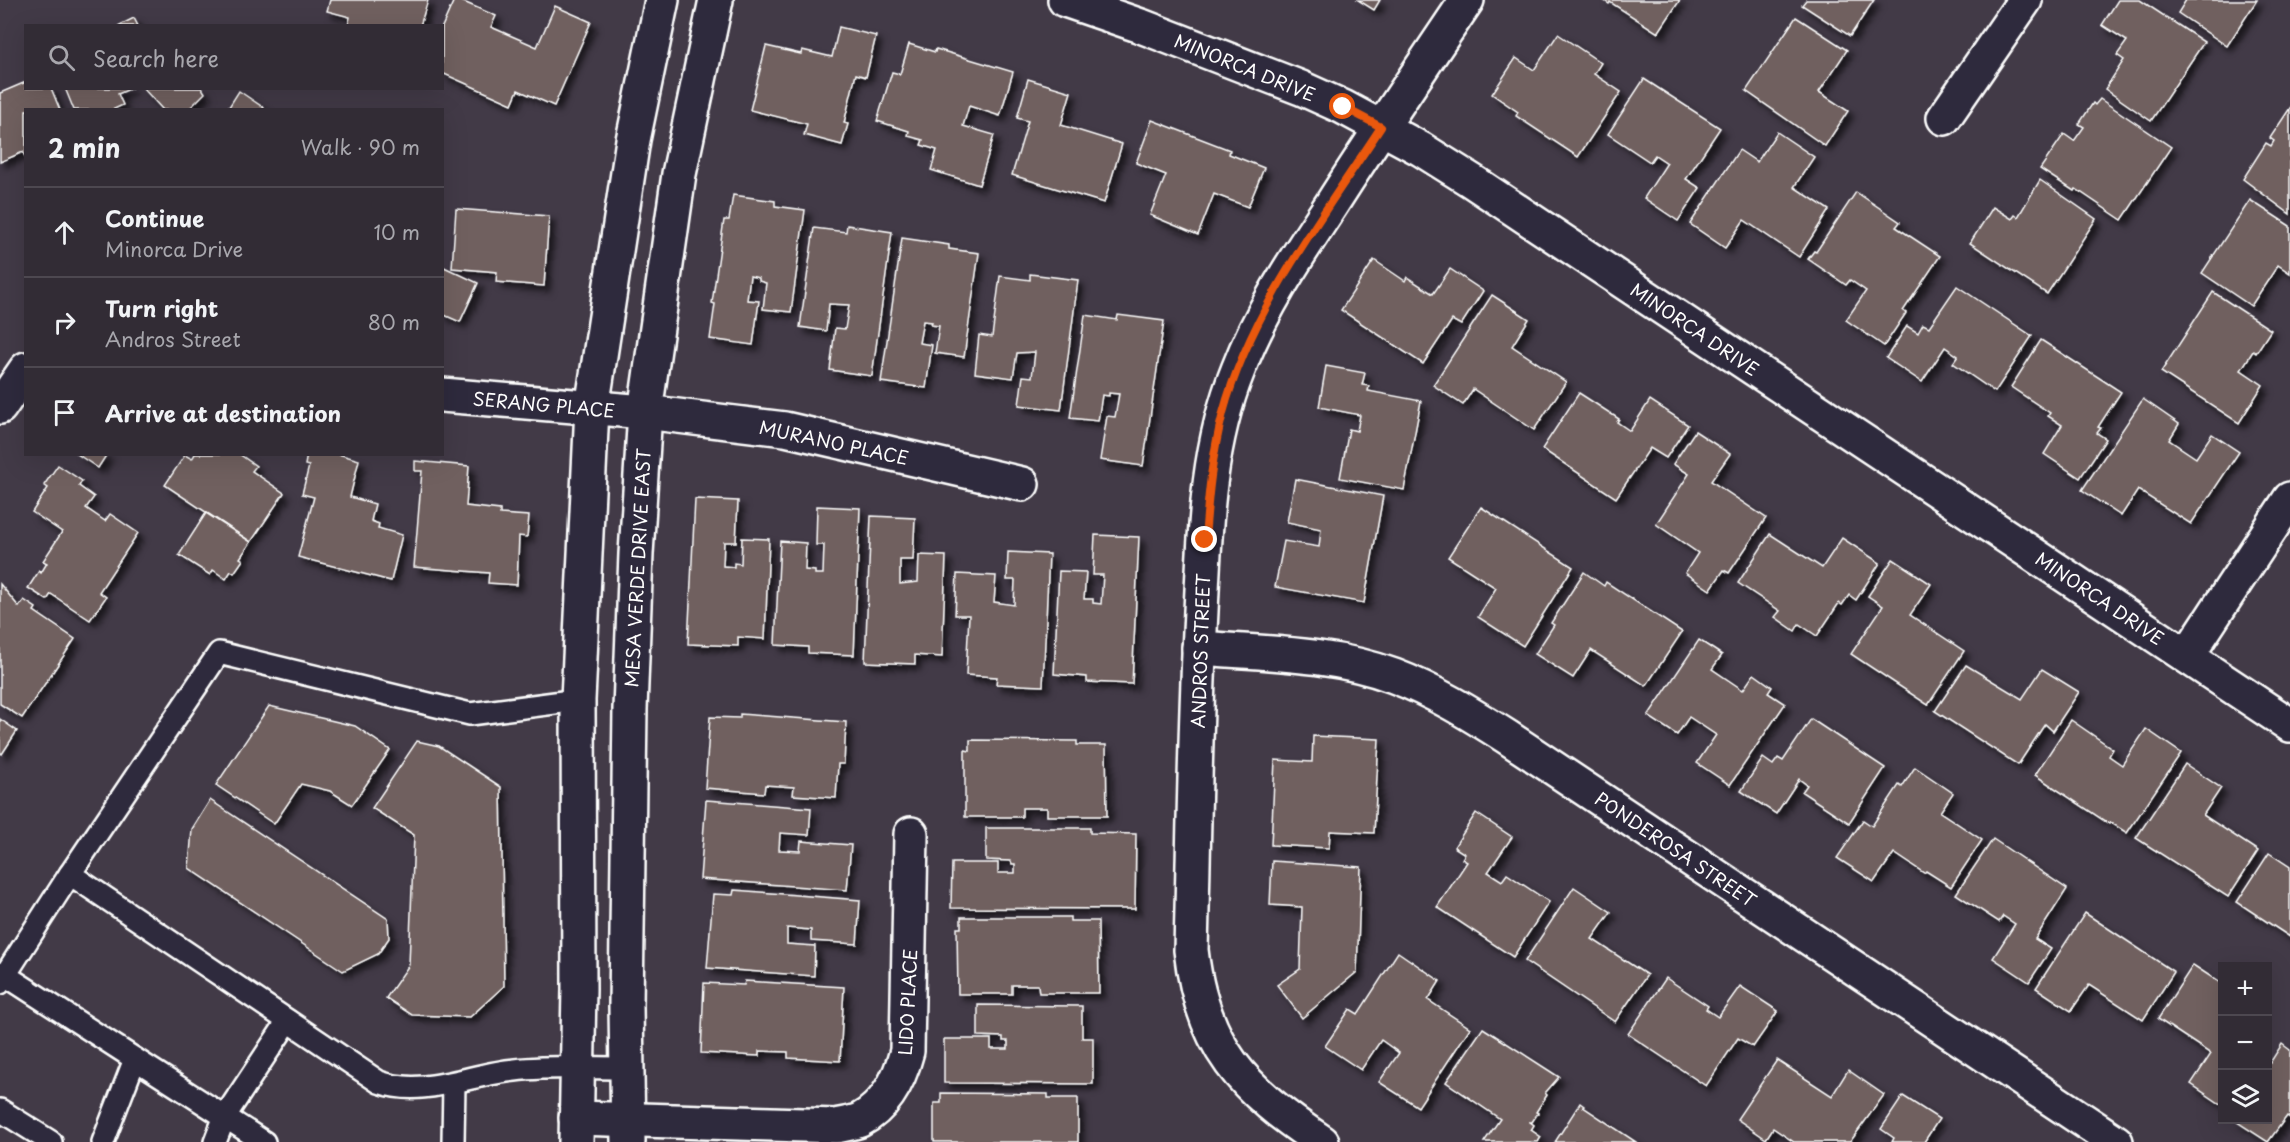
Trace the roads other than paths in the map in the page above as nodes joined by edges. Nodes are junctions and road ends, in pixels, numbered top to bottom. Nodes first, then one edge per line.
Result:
1 (662, 0) edge
2 (716, 0) edge
3 (1065, 0) edge
4 (1467, 0) edge
5 (2025, 0) edge
6 (1944, 118) dead end
7 (1381, 127) junction
8 (24, 372) edge
9 (444, 395) edge
10 (0, 407) edge
11 (592, 408) junction
12 (645, 412) junction
13 (1022, 484) dead end
14 (2290, 499) edge
15 (1199, 648) junction
16 (2187, 656) junction
17 (578, 700) junction
18 (2290, 725) edge
19 (911, 834) dead end
20 (70, 874) junction
21 (3, 979) edge
22 (288, 1021) junction
23 (135, 1059) junction
24 (576, 1067) junction
25 (626, 1068) junction
26 (454, 1083) junction
27 (0, 1110) edge
28 (225, 1116) junction
29 (576, 1130) edge
30 (628, 1131) edge
31 (51, 1142) edge
32 (103, 1142) edge
33 (215, 1142) edge
34 (264, 1142) edge
35 (453, 1142) edge
36 (1322, 1142) edge
37 (2116, 1142) edge

1 - 11 street
2 - 12 street, MESA VERDE DRIVE EAST
3 - 7 street, MINORCA DRIVE
4 - 7 street, ANDROS STREET
5 - 6 street
7 - 15 street, ANDROS STREET
7 - 16 street, MINORCA DRIVE
8 - 10 street
9 - 11 street, SERANG PLACE
11 - 12 street, SERANG PLACE
11 - 17 street
12 - 13 street, MURANO PLACE
12 - 25 street, MESA VERDE DRIVE EAST
14 - 16 street
15 - 36 street, ANDROS STREET
15 - 37 street, PONDEROSA STREET
16 - 18 street, MINORCA DRIVE
17 - 20 lane
17 - 24 street
19 - 30 street, LIDO PLACE
20 - 21 lane
20 - 22 lane
21 - 23 lane
22 - 26 lane
22 - 28 lane
23 - 28 lane
23 - 32 lane
24 - 25 lane
24 - 26 lane
24 - 29 street
25 - 30 street, MESA VERDE DRIVE EAST
26 - 35 lane
27 - 31 lane
28 - 33 lane
28 - 34 lane
29 - 30 street, LIDO PLACE

